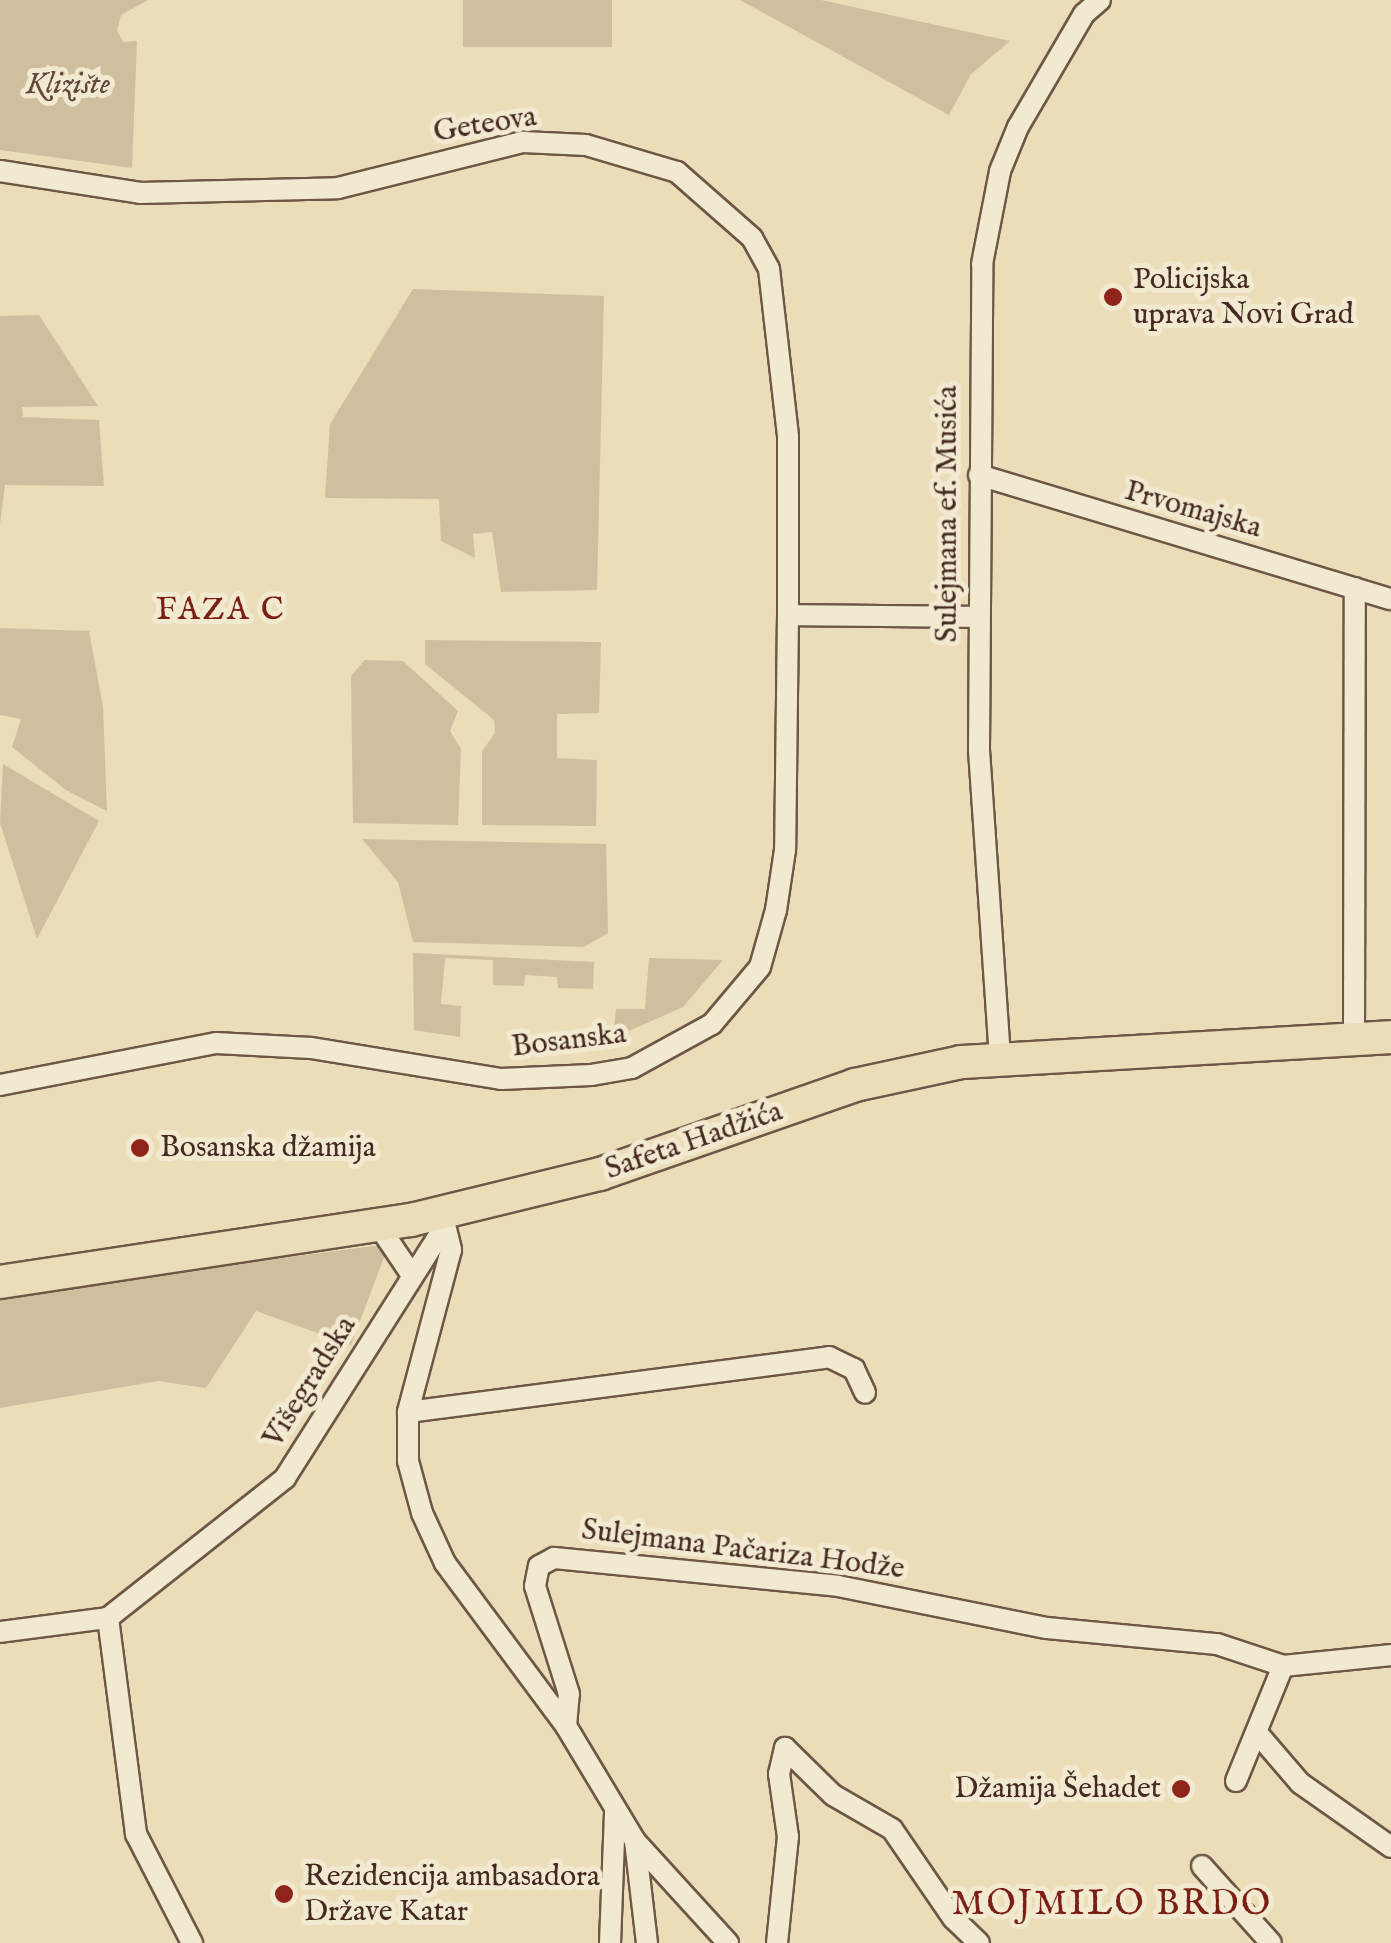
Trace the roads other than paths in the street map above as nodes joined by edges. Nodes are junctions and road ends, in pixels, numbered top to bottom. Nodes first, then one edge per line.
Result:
1 (1100, 0) edge
2 (0, 171) edge
3 (978, 475) junction
4 (1355, 588) junction
5 (1391, 599) edge
6 (788, 615) junction
7 (978, 617) junction
8 (1391, 1037) edge
9 (1354, 1039) junction
10 (1000, 1058) junction
11 (0, 1086) edge
12 (443, 1221) junction
13 (378, 1225) junction
14 (411, 1274) junction
15 (0, 1282) edge
16 (865, 1393) dead end
17 (408, 1412) junction
18 (108, 1618) junction
19 (0, 1632) edge
20 (1391, 1655) edge
21 (1283, 1666) junction
22 (566, 1726) junction
23 (1258, 1734) junction
24 (1236, 1780) dead end
25 (615, 1810) junction
26 (635, 1841) junction
27 (1391, 1847) edge
28 (1202, 1866) dead end
29 (192, 1943) edge
30 (610, 1943) edge
31 (646, 1943) edge
32 (728, 1943) edge
33 (778, 1943) edge
34 (979, 1943) edge
35 (1271, 1943) edge

1 - 3 street, Sulejmana ef. Musića
2 - 6 street, Geteova
3 - 4 street, Prvomajska
3 - 7 street, Sulejmana ef. Musića
4 - 5 street, Prvomajska
4 - 9 street
6 - 7 street
6 - 11 street, Bosanska
7 - 10 street, Sulejmana ef. Musića
8 - 9 main road, Safeta Hadžića
9 - 10 main road, Safeta Hadžića
10 - 12 main road, Safeta Hadžića
12 - 13 main road, Safeta Hadžića
12 - 14 street, Višegradska
12 - 17 street
13 - 14 street
13 - 15 main road, Safeta Hadžića
14 - 18 street, Višegradska
16 - 17 street
17 - 22 street
18 - 19 street
18 - 29 street
20 - 21 street
21 - 22 street, Sulejmana Pačariza Hodže
21 - 23 street
22 - 25 street
23 - 24 street
23 - 27 street
25 - 26 street
25 - 30 street
26 - 31 street
26 - 32 street
28 - 35 street
33 - 34 street

